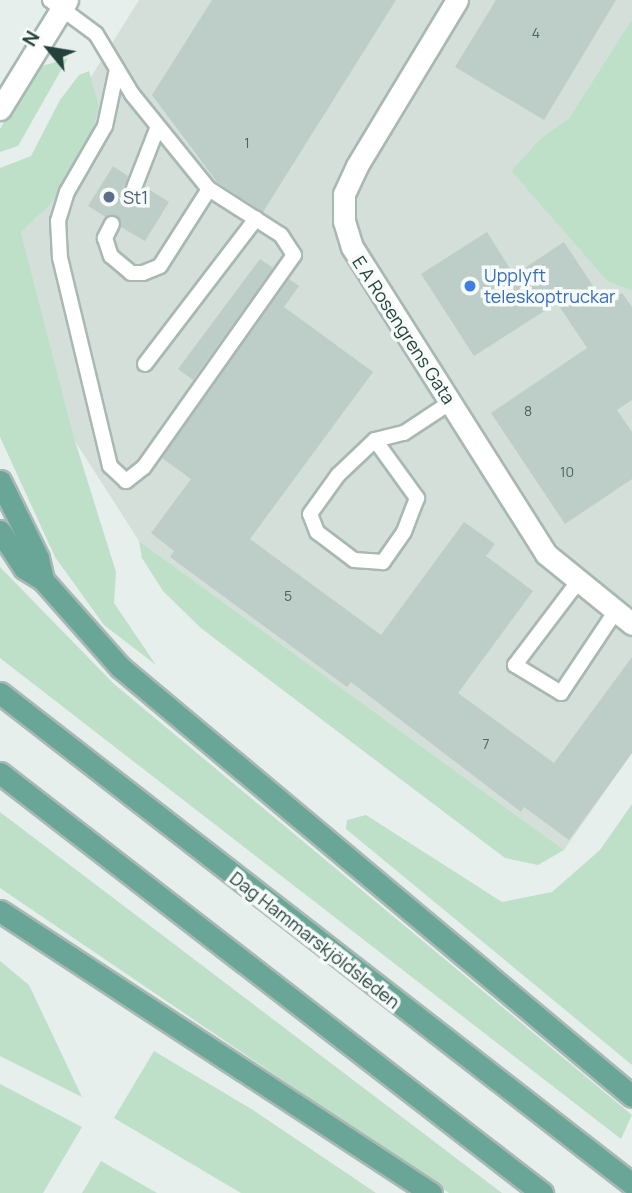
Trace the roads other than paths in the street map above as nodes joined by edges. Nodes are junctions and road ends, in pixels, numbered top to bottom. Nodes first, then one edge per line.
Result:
1 (457, 0) edge
2 (60, 2) edge
3 (117, 69) junction
4 (0, 109) edge
5 (158, 129) junction
6 (134, 188) dead end
7 (209, 189) junction
8 (256, 219) junction
9 (112, 224) dead end
10 (145, 364) dead end
11 (451, 402) junction
12 (375, 440) junction
13 (0, 481) edge
14 (0, 531) edge
15 (43, 580) junction
16 (577, 583) junction
17 (624, 618) edge
18 (0, 694) edge
19 (0, 773) edge
20 (0, 911) edge
21 (632, 1096) edge
22 (632, 1184) edge
23 (431, 1193) edge
24 (542, 1193) edge

1 - 11 street, E A Rosengrens Gata
2 - 3 lane
2 - 4 street
3 - 5 lane
3 - 8 lane
5 - 6 lane
5 - 7 lane
7 - 8 lane
7 - 9 lane
8 - 10 lane
11 - 12 lane
11 - 16 street, E A Rosengrens Gata
12 - 12 lane
13 - 15 main road
14 - 15 main road
15 - 21 main road
16 - 17 street, E A Rosengrens Gata
16 - 17 lane
18 - 22 main road, Dag Hammarskjöldsleden
19 - 24 main road
20 - 23 main road

